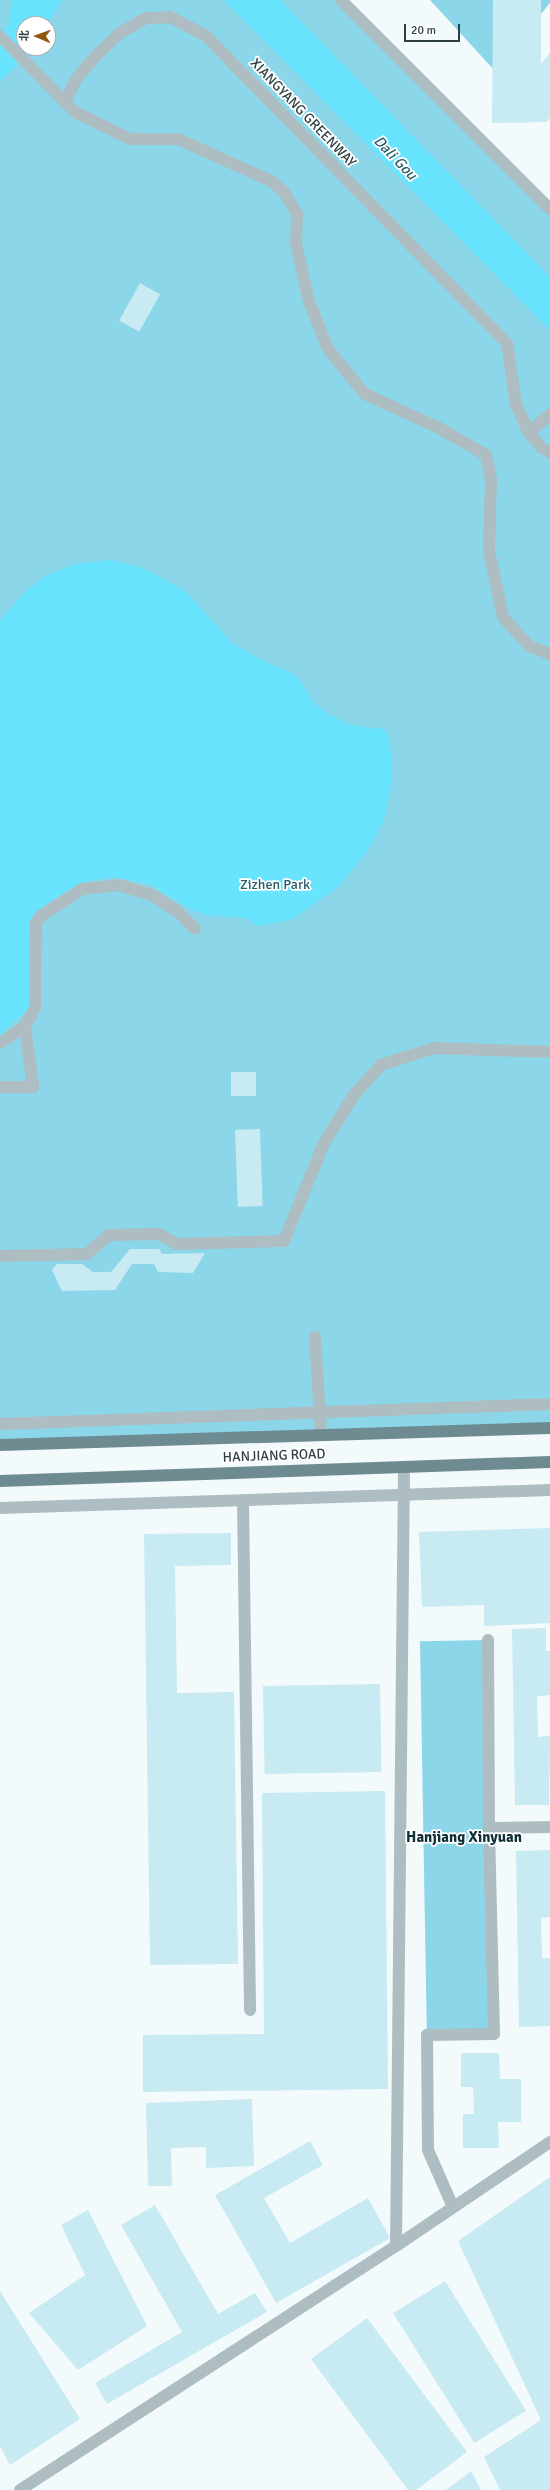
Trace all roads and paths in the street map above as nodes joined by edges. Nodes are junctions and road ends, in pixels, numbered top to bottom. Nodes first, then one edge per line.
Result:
1 (341, 0) edge
2 (0, 36) edge
3 (65, 102) junction
4 (550, 209) edge
5 (550, 414) edge
6 (529, 433) junction
7 (550, 452) edge
8 (550, 654) edge
9 (194, 929) dead end
10 (25, 1026) junction
11 (0, 1043) edge
12 (550, 1052) edge
13 (0, 1087) edge
14 (0, 1256) edge
15 (315, 1337) dead end
16 (550, 1404) edge
17 (320, 1412) junction
18 (0, 1424) edge
19 (550, 1428) edge
20 (321, 1435) junction
21 (0, 1445) edge
22 (550, 1462) edge
23 (404, 1466) junction
24 (0, 1481) edge
25 (550, 1490) edge
26 (404, 1495) junction
27 (243, 1500) junction
28 (0, 1508) edge
29 (488, 1640) dead end
30 (550, 1827) edge
31 (489, 1828) junction
32 (250, 2010) dead end
33 (550, 2142) edge
34 (453, 2207) junction
35 (396, 2246) junction
36 (20, 2490) edge

1 - 4 street
2 - 3 street
3 - 6 street, XIANGYANG GREENWAY
3 - 8 street
5 - 6 street
6 - 7 street, XIANGYANG GREENWAY
9 - 10 street
10 - 11 street
10 - 13 street
12 - 14 street
15 - 17 street
16 - 17 street
17 - 18 street
17 - 20 street
19 - 20 main road, HANJIANG ROAD
20 - 21 main road, HANJIANG ROAD
22 - 23 main road, HANJIANG ROAD
23 - 24 main road, HANJIANG ROAD
23 - 26 street
25 - 26 street
26 - 27 street
26 - 35 street
27 - 28 street
27 - 32 street
29 - 31 street
30 - 31 street
31 - 34 street
33 - 34 street
34 - 35 street
35 - 36 street

